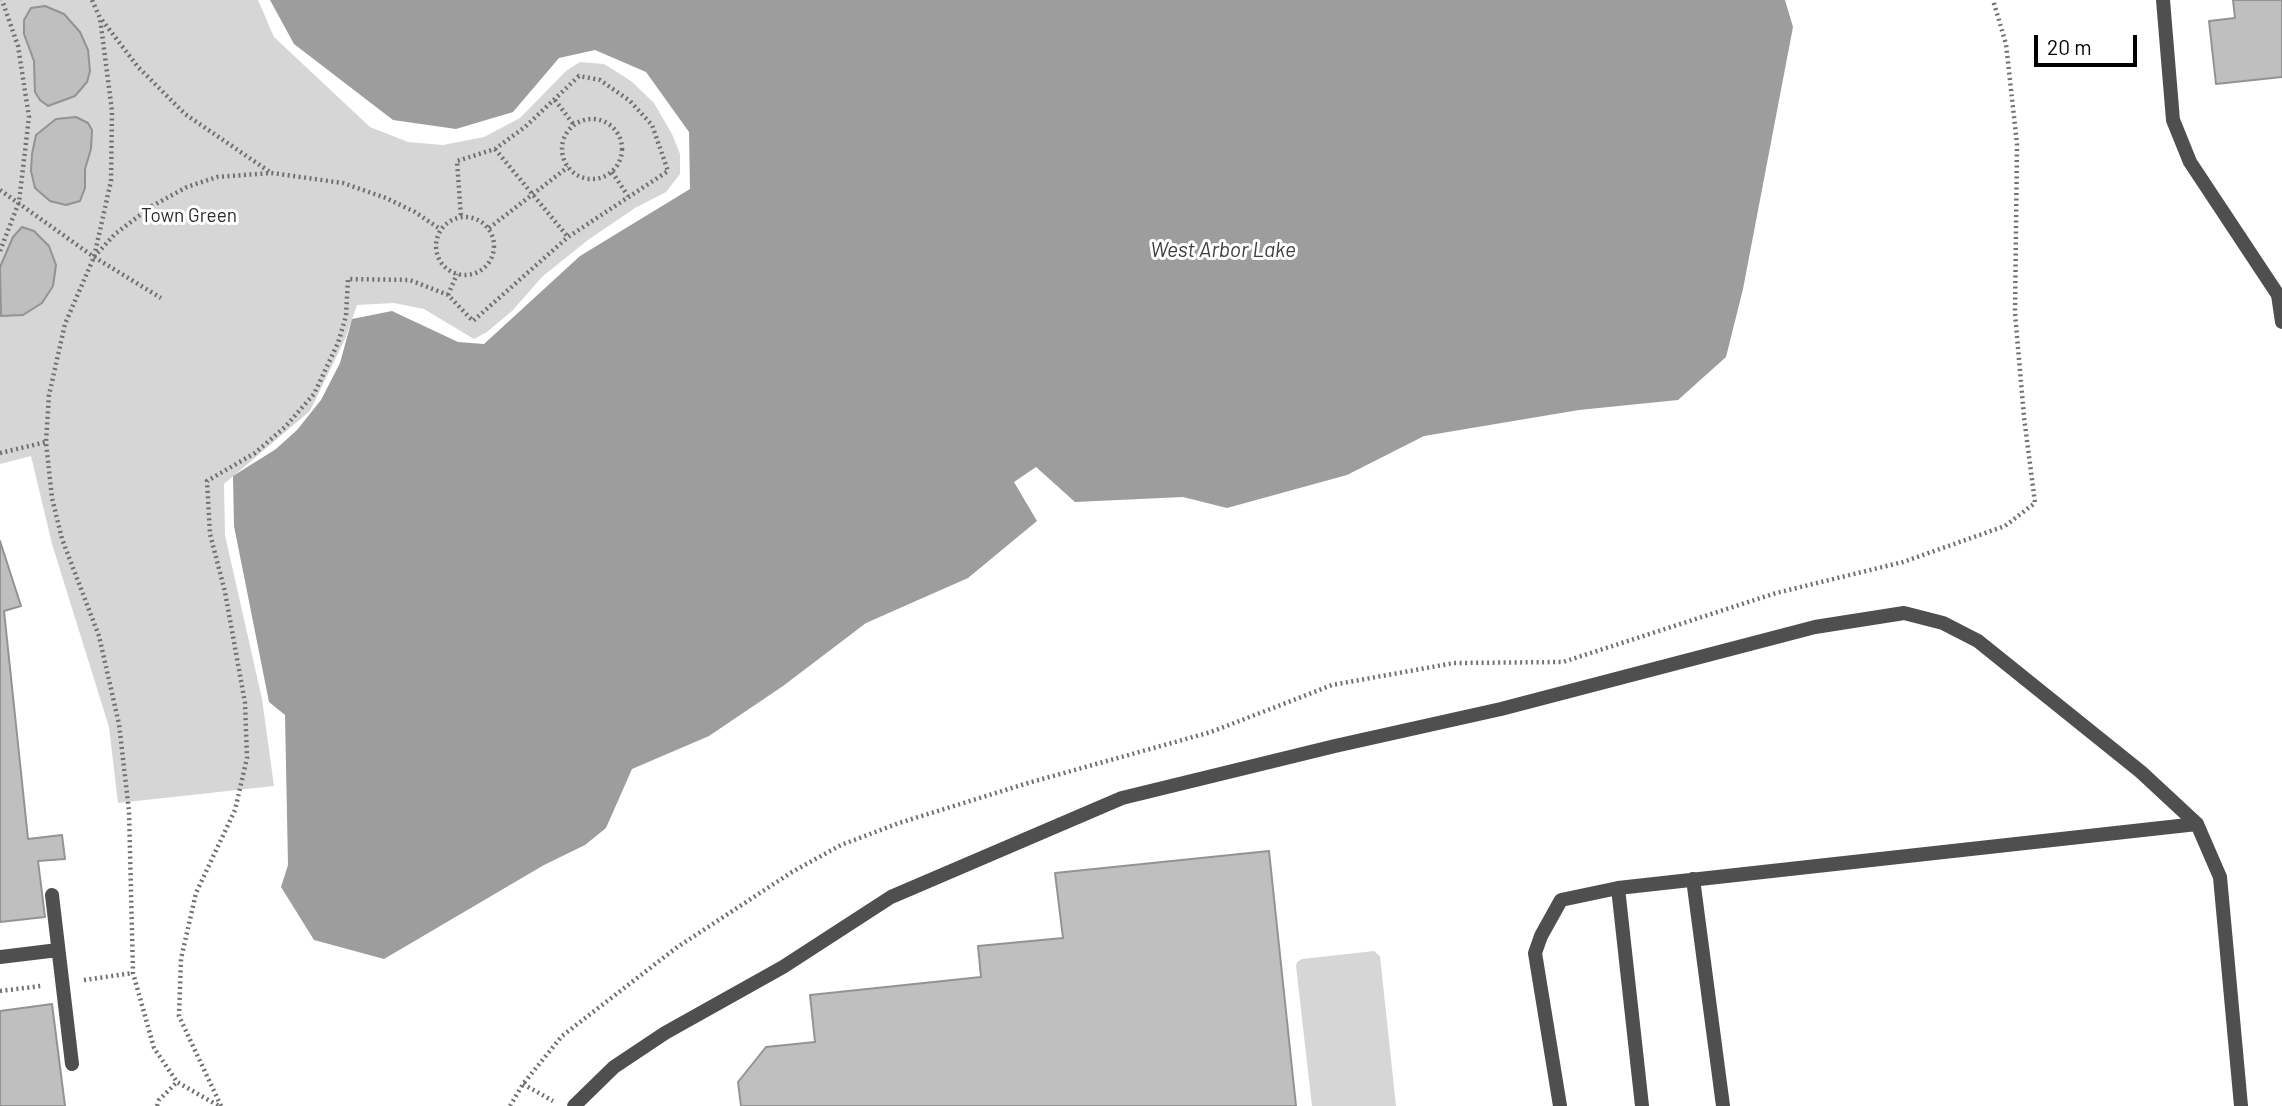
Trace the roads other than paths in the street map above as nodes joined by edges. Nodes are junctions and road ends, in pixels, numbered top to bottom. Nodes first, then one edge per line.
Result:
1 (2162, 0) edge
2 (2282, 322) edge
3 (2197, 824) junction
4 (1693, 879) junction
5 (1618, 888) junction
6 (52, 895) dead end
7 (58, 950) junction
8 (0, 957) edge
9 (72, 1064) dead end
10 (575, 1106) edge
11 (1560, 1106) edge
12 (1642, 1106) edge
13 (1723, 1106) edge
14 (2241, 1106) edge

1 - 2 lane
3 - 4 lane
3 - 10 lane
3 - 14 lane
4 - 5 lane
4 - 13 lane
5 - 11 lane
5 - 12 lane
6 - 7 lane
7 - 8 lane
7 - 9 lane

